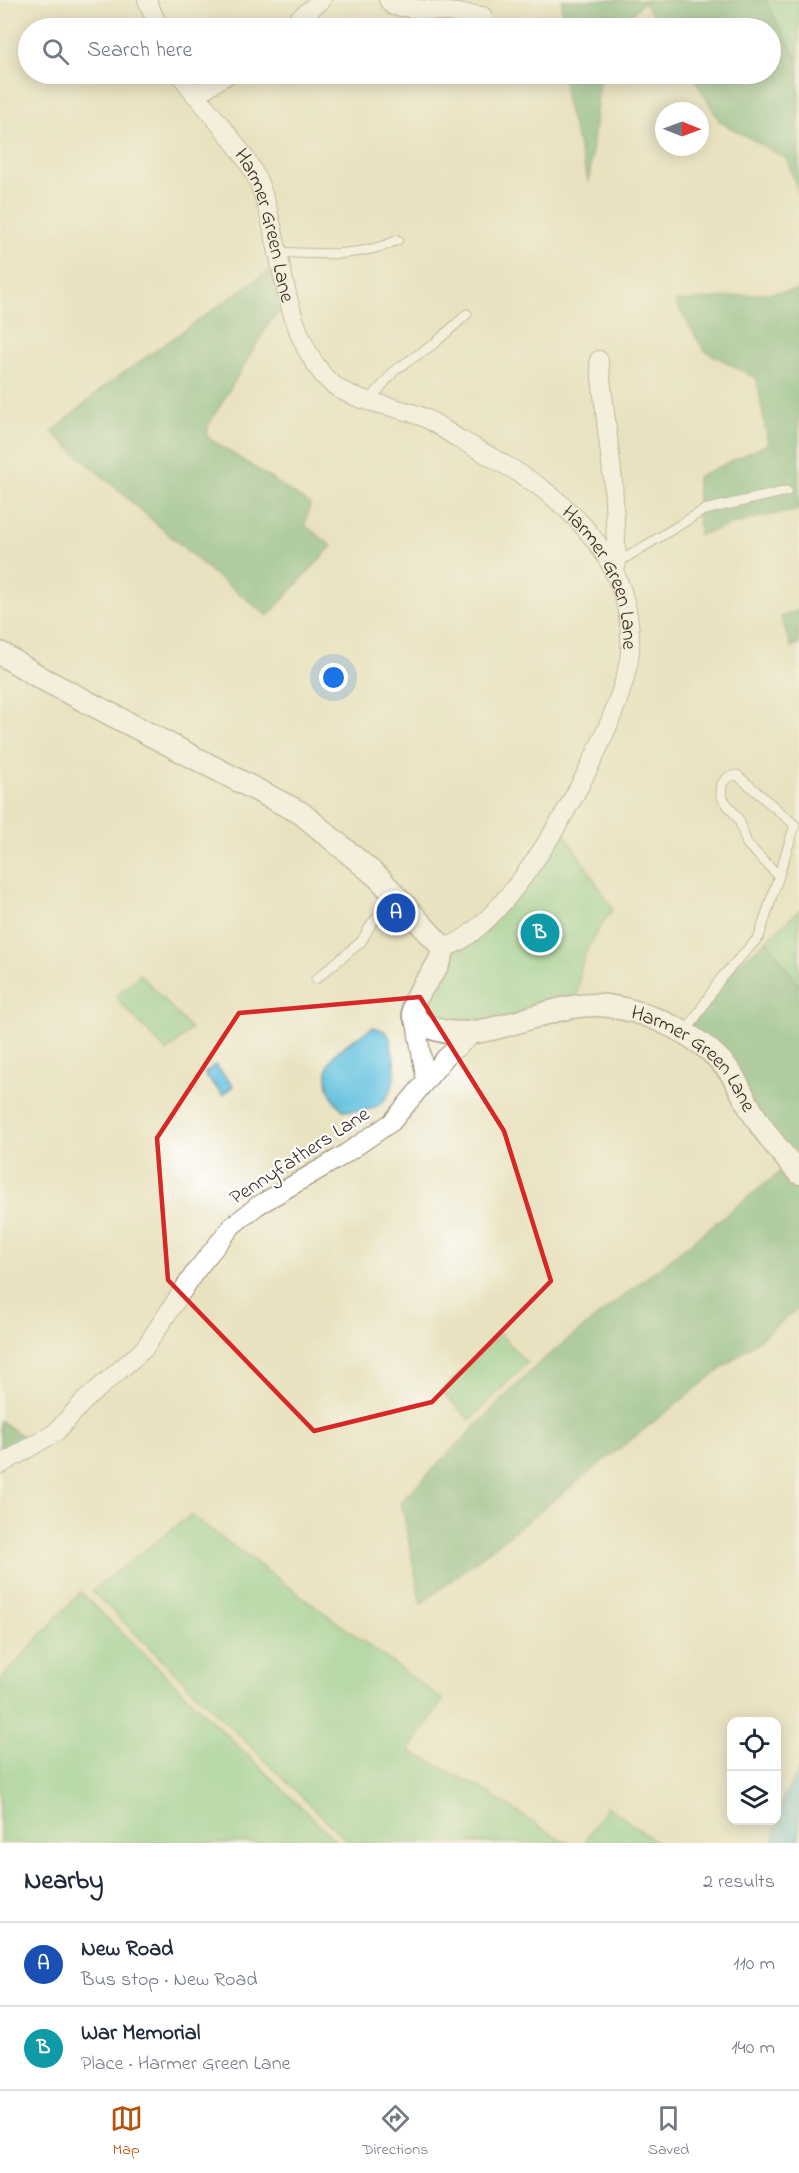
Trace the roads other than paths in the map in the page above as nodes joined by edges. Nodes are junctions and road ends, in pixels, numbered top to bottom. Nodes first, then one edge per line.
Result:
1 (147, 0) edge
2 (322, 0) edge
3 (388, 0) edge
4 (483, 16) dead end
5 (155, 18) edge
6 (300, 18) edge
7 (187, 84) edge
8 (212, 84) edge
9 (195, 95) junction
10 (398, 240) dead end
11 (277, 252) junction
12 (467, 314) dead end
13 (600, 360) dead end
14 (370, 400) junction
15 (787, 491) dead end
16 (615, 568) junction
17 (0, 653) edge
18 (797, 823) edge
19 (779, 876) junction
20 (398, 897) junction
21 (443, 948) junction
22 (316, 979) dead end
23 (415, 1018) junction
24 (686, 1032) junction
25 (474, 1033) junction
26 (426, 1081) junction
27 (799, 1173) edge
28 (0, 1465) edge

1 - 5 street
2 - 6 street
3 - 4 street
7 - 9 street, Harmer Green Lane
8 - 9 street
9 - 11 street, Harmer Green Lane
10 - 11 lane
11 - 14 street, Harmer Green Lane
12 - 14 lane
13 - 16 street
14 - 16 street, Harmer Green Lane
15 - 16 lane
16 - 21 street, Harmer Green Lane
17 - 20 street
18 - 19 lane
18 - 19 lane
19 - 24 lane
20 - 21 street
20 - 22 lane
21 - 23 street
23 - 25 street, Harmer Green Lane
23 - 26 street
24 - 25 street, Harmer Green Lane
24 - 27 street, Harmer Green Lane
25 - 26 street, Pennyfathers Lane
26 - 28 street, Pennyfathers Lane

